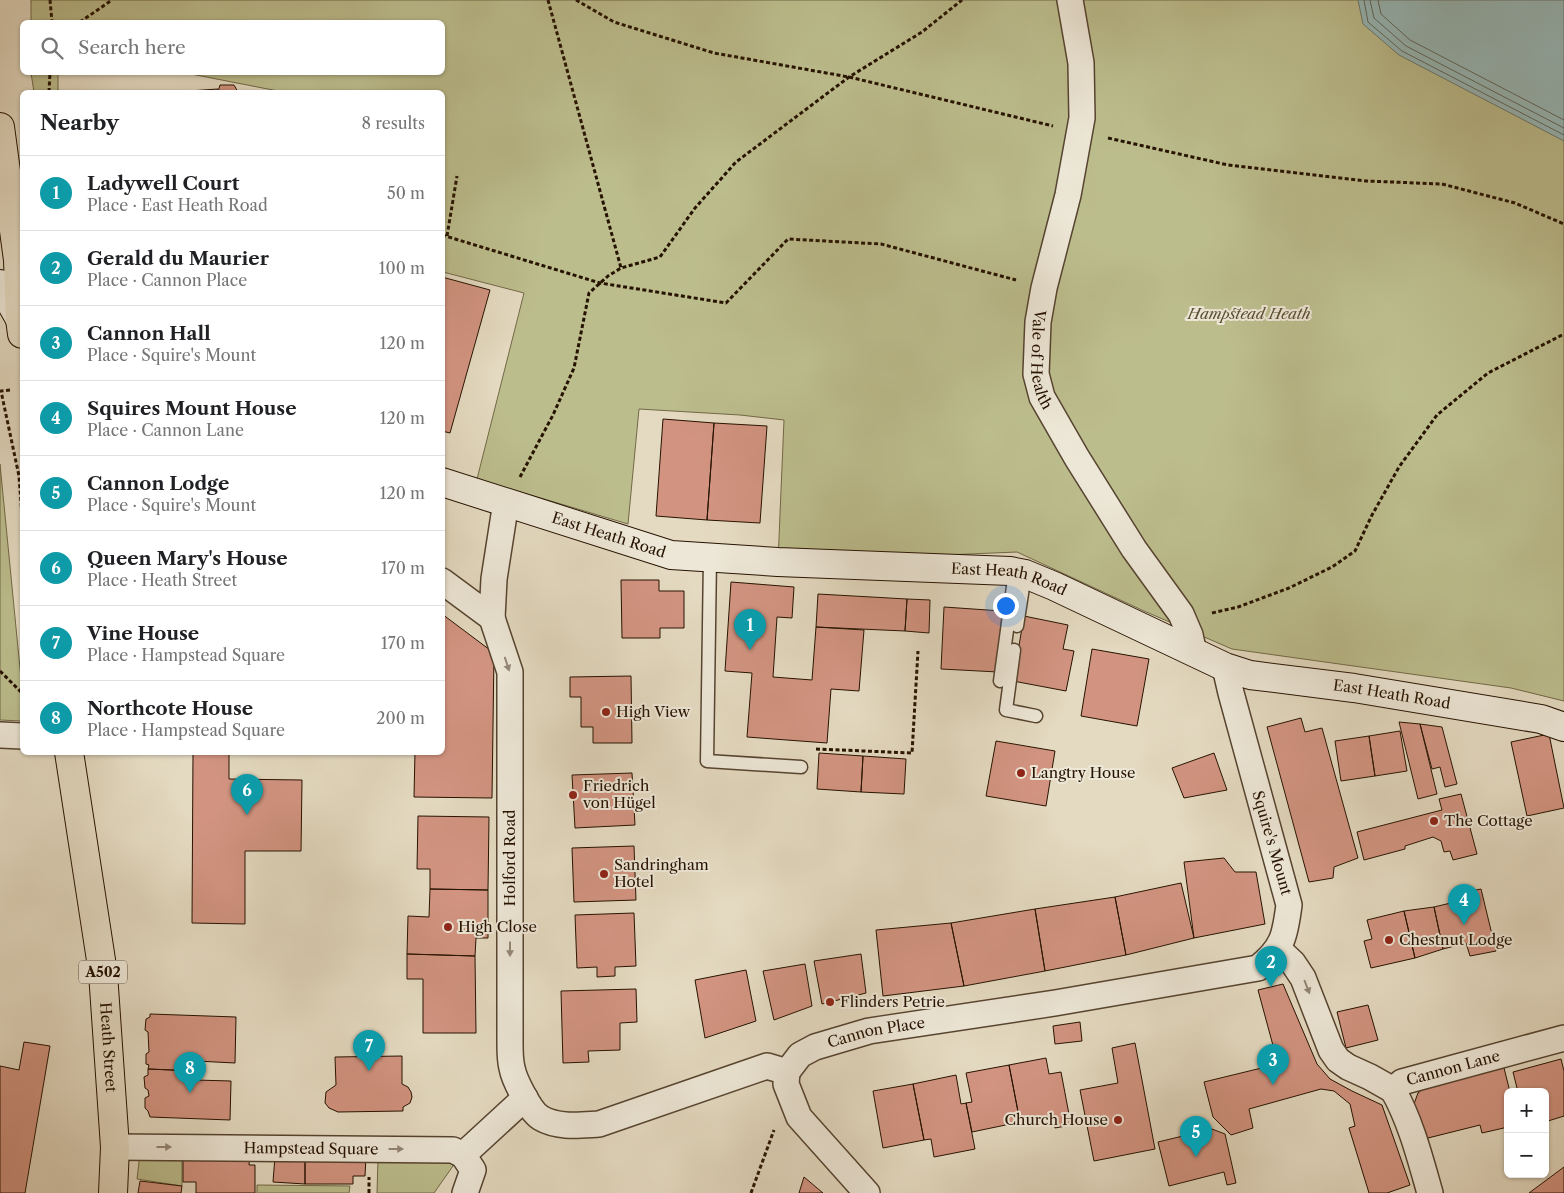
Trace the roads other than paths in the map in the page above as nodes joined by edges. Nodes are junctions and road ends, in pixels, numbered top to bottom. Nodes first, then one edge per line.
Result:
1 (1070, 0) edge
2 (0, 127) edge
3 (0, 284) edge
4 (16, 321) edge
5 (445, 483) edge
6 (506, 502) junction
7 (710, 558) junction
8 (1020, 573) junction
9 (445, 583) edge
10 (492, 618) junction
11 (1017, 626) dead end
12 (1014, 650) dead end
13 (1194, 653) junction
14 (1225, 667) junction
15 (1000, 681) dead end
16 (1036, 716) dead end
17 (1564, 727) edge
18 (0, 735) edge
19 (20, 736) edge
20 (69, 755) edge
21 (801, 767) road end
22 (1278, 949) junction
23 (1564, 1038) edge
24 (788, 1082) junction
25 (1393, 1090) junction
26 (525, 1098) junction
27 (115, 1147) junction
28 (463, 1155) junction
29 (113, 1193) edge
30 (465, 1193) edge
31 (867, 1193) edge
32 (1430, 1193) edge

1 - 13 street, Vale of Health
2 - 4 main road
3 - 4 street
5 - 6 street, East Heath Road
6 - 7 street, East Heath Road
6 - 10 street, Holford Road
7 - 8 street, East Heath Road
7 - 21 lane
8 - 11 lane
8 - 13 street, East Heath Road
8 - 15 lane
9 - 10 street
10 -> 26 street, Holford Road
12 - 16 lane
13 - 14 street, East Heath Road
14 - 17 street, East Heath Road
14 - 22 street, Squire's Mount
18 - 19 street
20 - 27 main road, Heath Street / A502
22 - 24 street, Cannon Place
22 -> 25 street
23 - 25 street, Cannon Lane
24 - 26 street
24 - 31 street
25 - 32 street, Cannon Lane
26 - 28 street
27 -> 28 street, Hampstead Square
27 - 29 main road, Heath Street / A502
28 - 30 street

